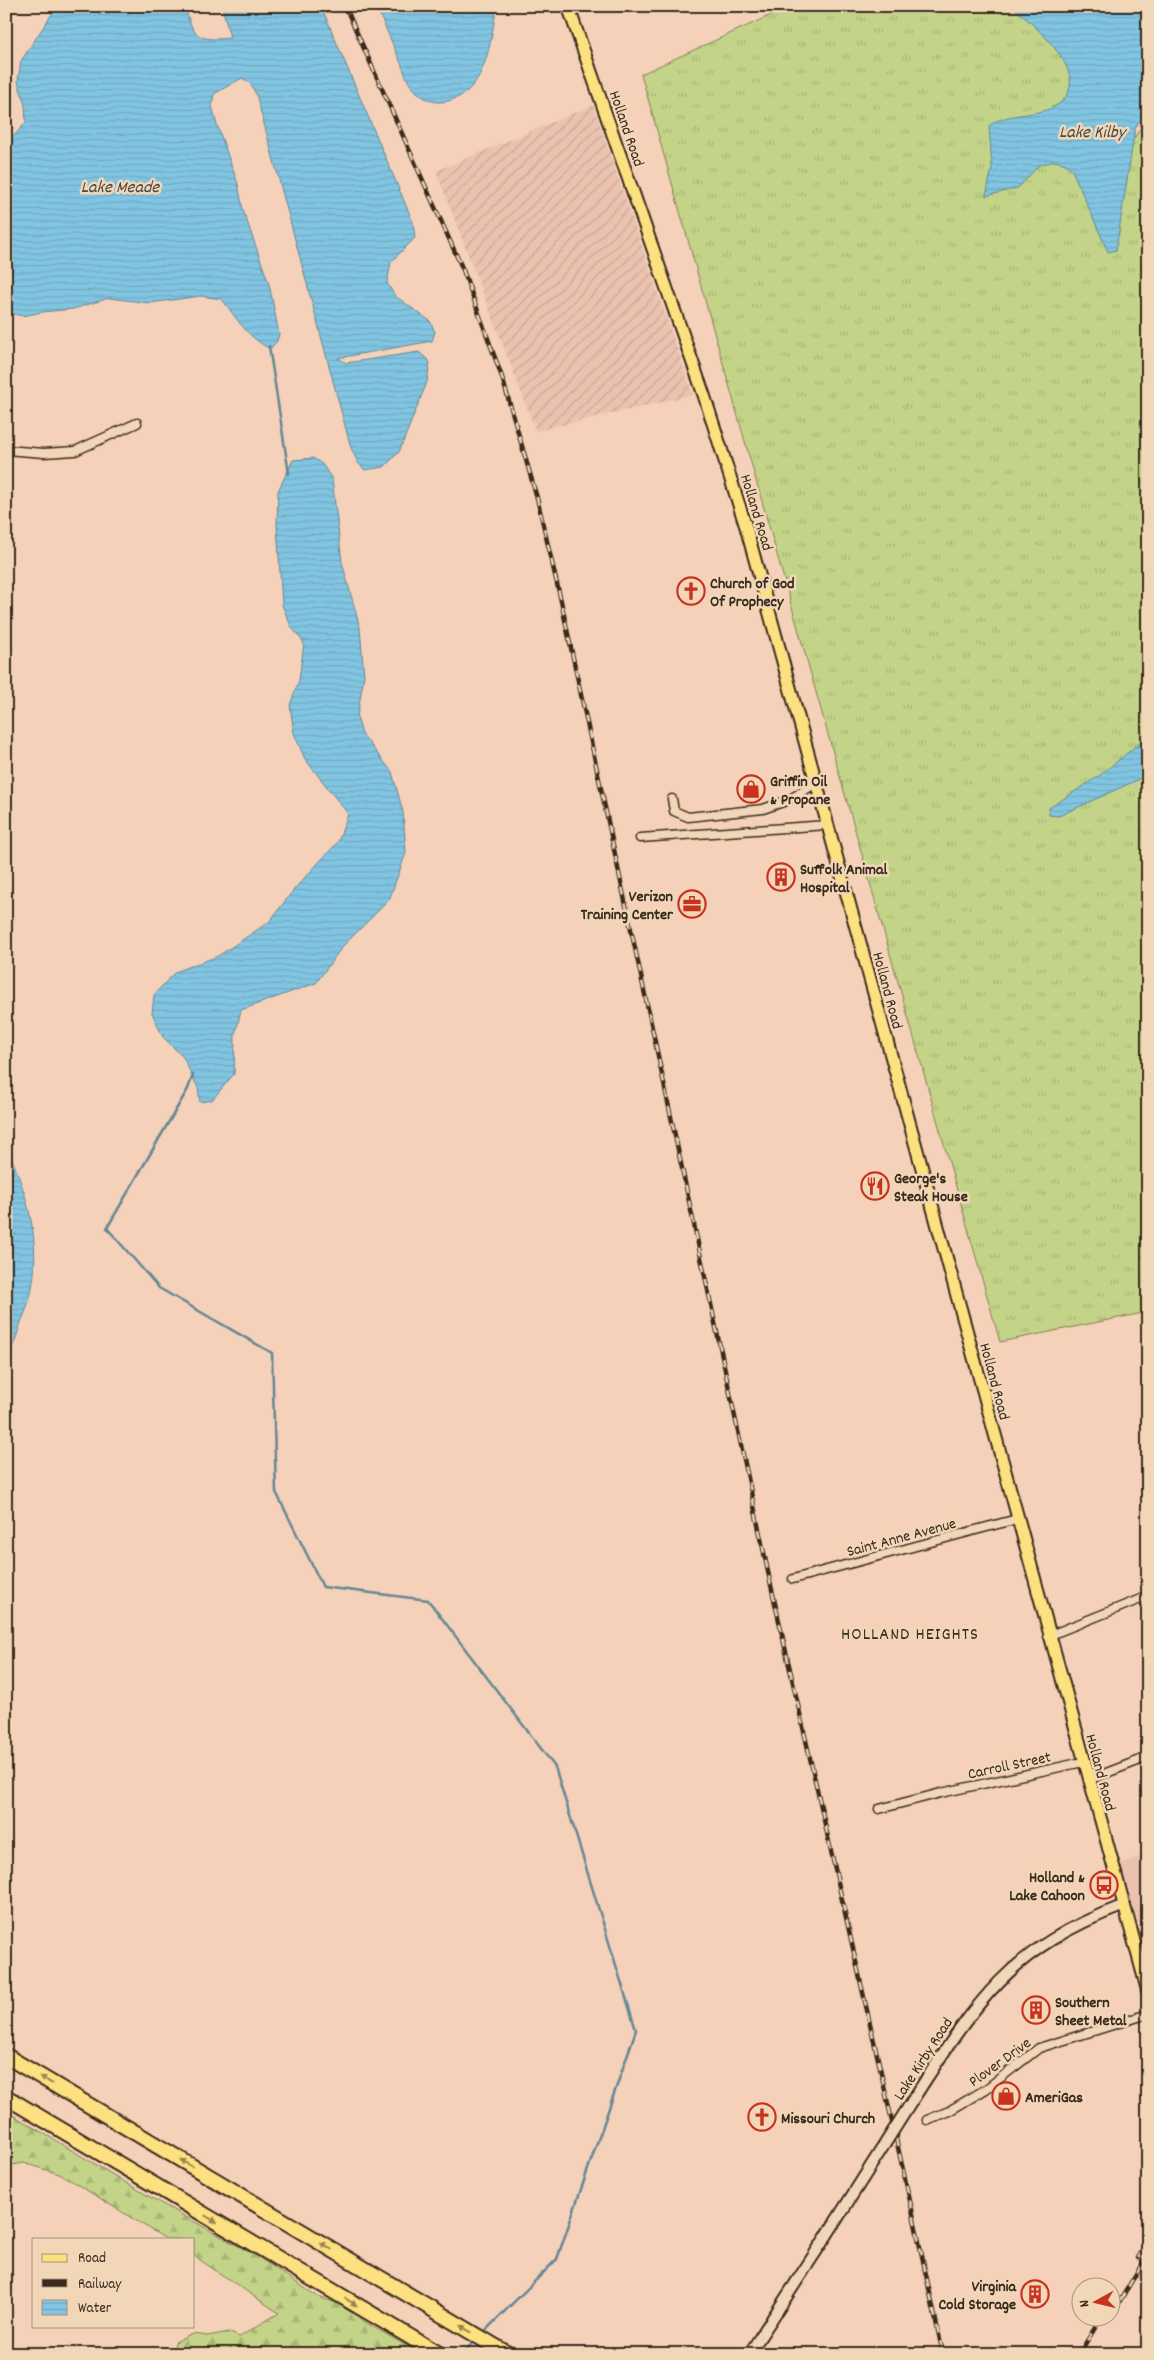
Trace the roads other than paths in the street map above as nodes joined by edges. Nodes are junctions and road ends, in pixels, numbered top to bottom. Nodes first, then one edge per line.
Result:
1 (568, 6) edge
2 (137, 424) dead end
3 (6, 450) edge
4 (816, 783) junction
5 (672, 799) dead end
6 (827, 825) junction
7 (640, 838) dead end
8 (1017, 1519) junction
9 (793, 1579) dead end
10 (1148, 1596) edge
11 (1048, 1636) junction
12 (1148, 1757) edge
13 (1083, 1762) junction
14 (1088, 1780) junction
15 (879, 1809) dead end
16 (1122, 1906) junction
17 (1148, 1992) edge
18 (1148, 2014) edge
19 (6, 2056) edge
20 (6, 2098) edge
21 (927, 2120) dead end
22 (438, 2354) edge
23 (508, 2354) edge
24 (749, 2354) edge

1 - 4 main road, Holland Road
2 - 3 street
4 - 5 street
4 - 6 main road, Holland Road
6 - 7 street
6 - 8 main road, Holland Road
8 - 9 street, Saint Anne Avenue
8 - 11 main road, Holland Road
10 - 11 street
11 - 13 main road, Holland Road
12 - 14 street
13 - 14 main road, Holland Road
13 - 15 street, Carroll Street
14 - 16 main road, Holland Road
16 - 17 main road, Holland Road
16 - 24 street, Lake Kirby Road, bridge
18 - 21 street, Plover Drive
23 -> 19 highway
20 -> 22 highway

